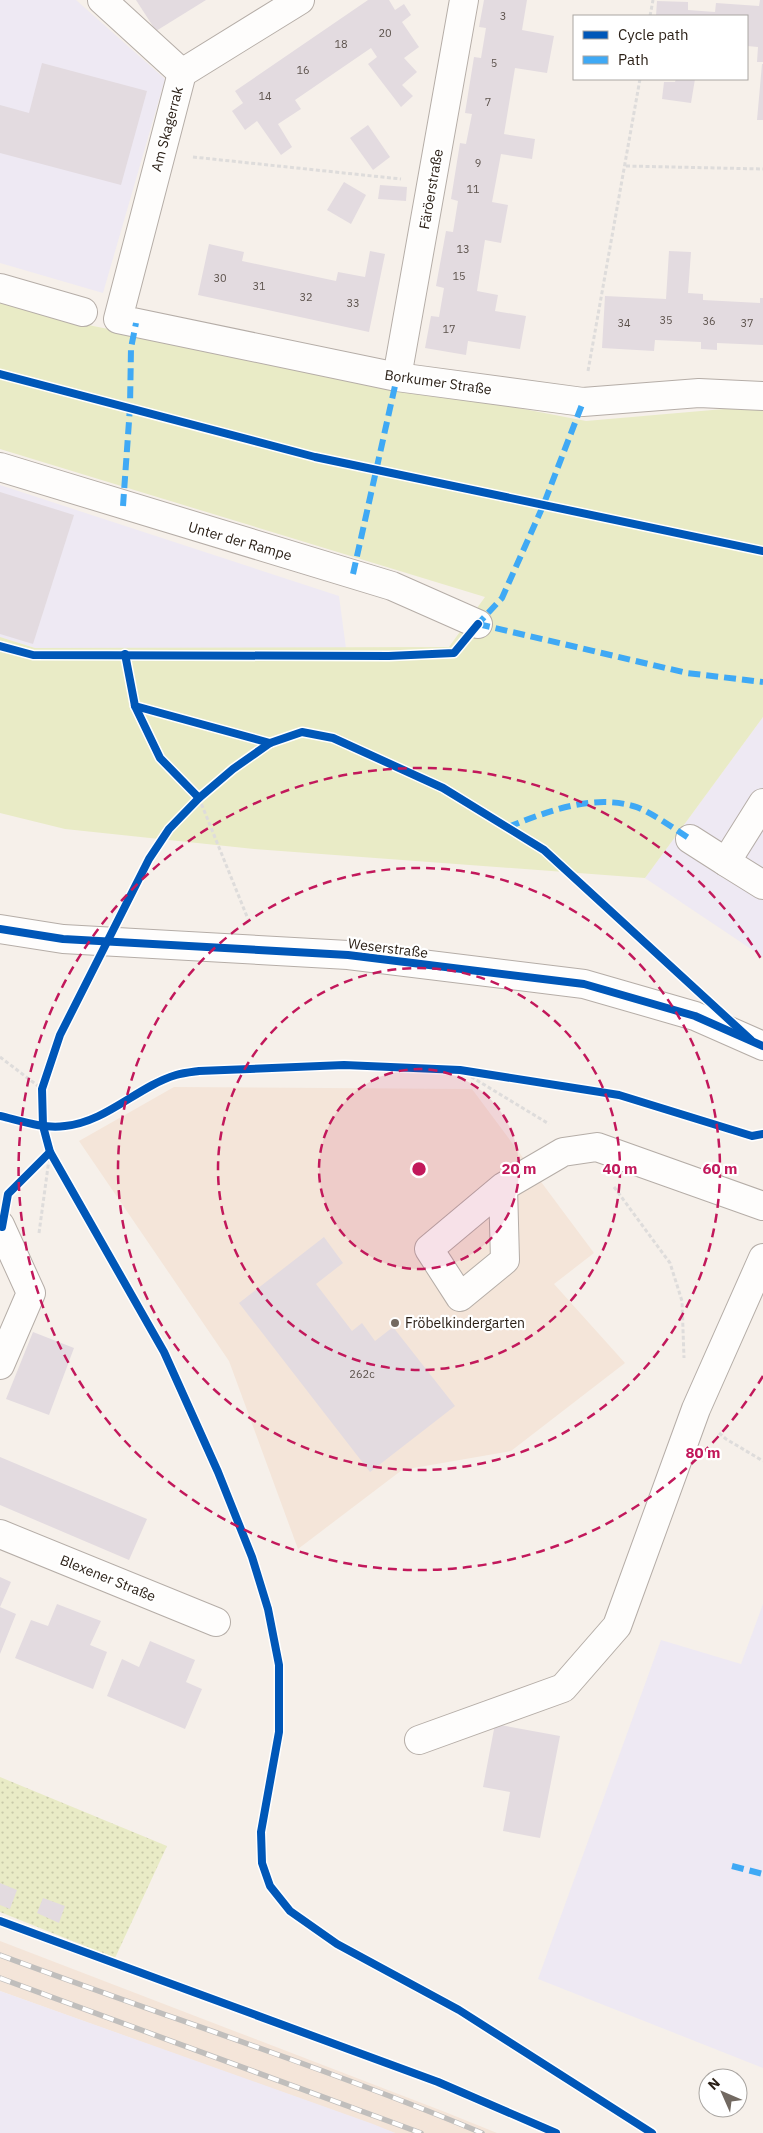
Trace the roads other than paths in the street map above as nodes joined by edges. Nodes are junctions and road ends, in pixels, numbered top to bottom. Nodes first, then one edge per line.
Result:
1 (102, 0) edge
2 (300, 0) edge
3 (464, 0) edge
4 (182, 73) junction
5 (0, 288) edge
6 (83, 312) dead end
7 (118, 319) joint
8 (397, 377) junction
9 (763, 396) edge
10 (0, 468) edge
11 (478, 624) dead end
12 (763, 804) edge
13 (690, 839) dead end
14 (726, 862) junction
15 (763, 885) edge
16 (0, 929) edge
17 (763, 1046) edge
18 (503, 1187) dead end
19 (763, 1206) edge
20 (1, 1227) edge
21 (763, 1258) edge
22 (0, 1365) edge
23 (0, 1534) edge
24 (216, 1622) dead end
25 (419, 1740) dead end

1 - 4 street
2 - 4 street, Am Skagerrak
3 - 8 street, Färöerstraße
4 - 7 street, Am Skagerrak
5 - 6 street
7 - 8 street, Borkumer Straße
8 - 9 street, Borkumer Straße
10 - 11 street, Unter der Rampe
12 - 14 street
13 - 14 street
14 - 15 street
16 - 17 street, Weserstraße
18 - 19 street
20 - 22 street
21 - 25 street
23 - 24 street, Blexener Straße

